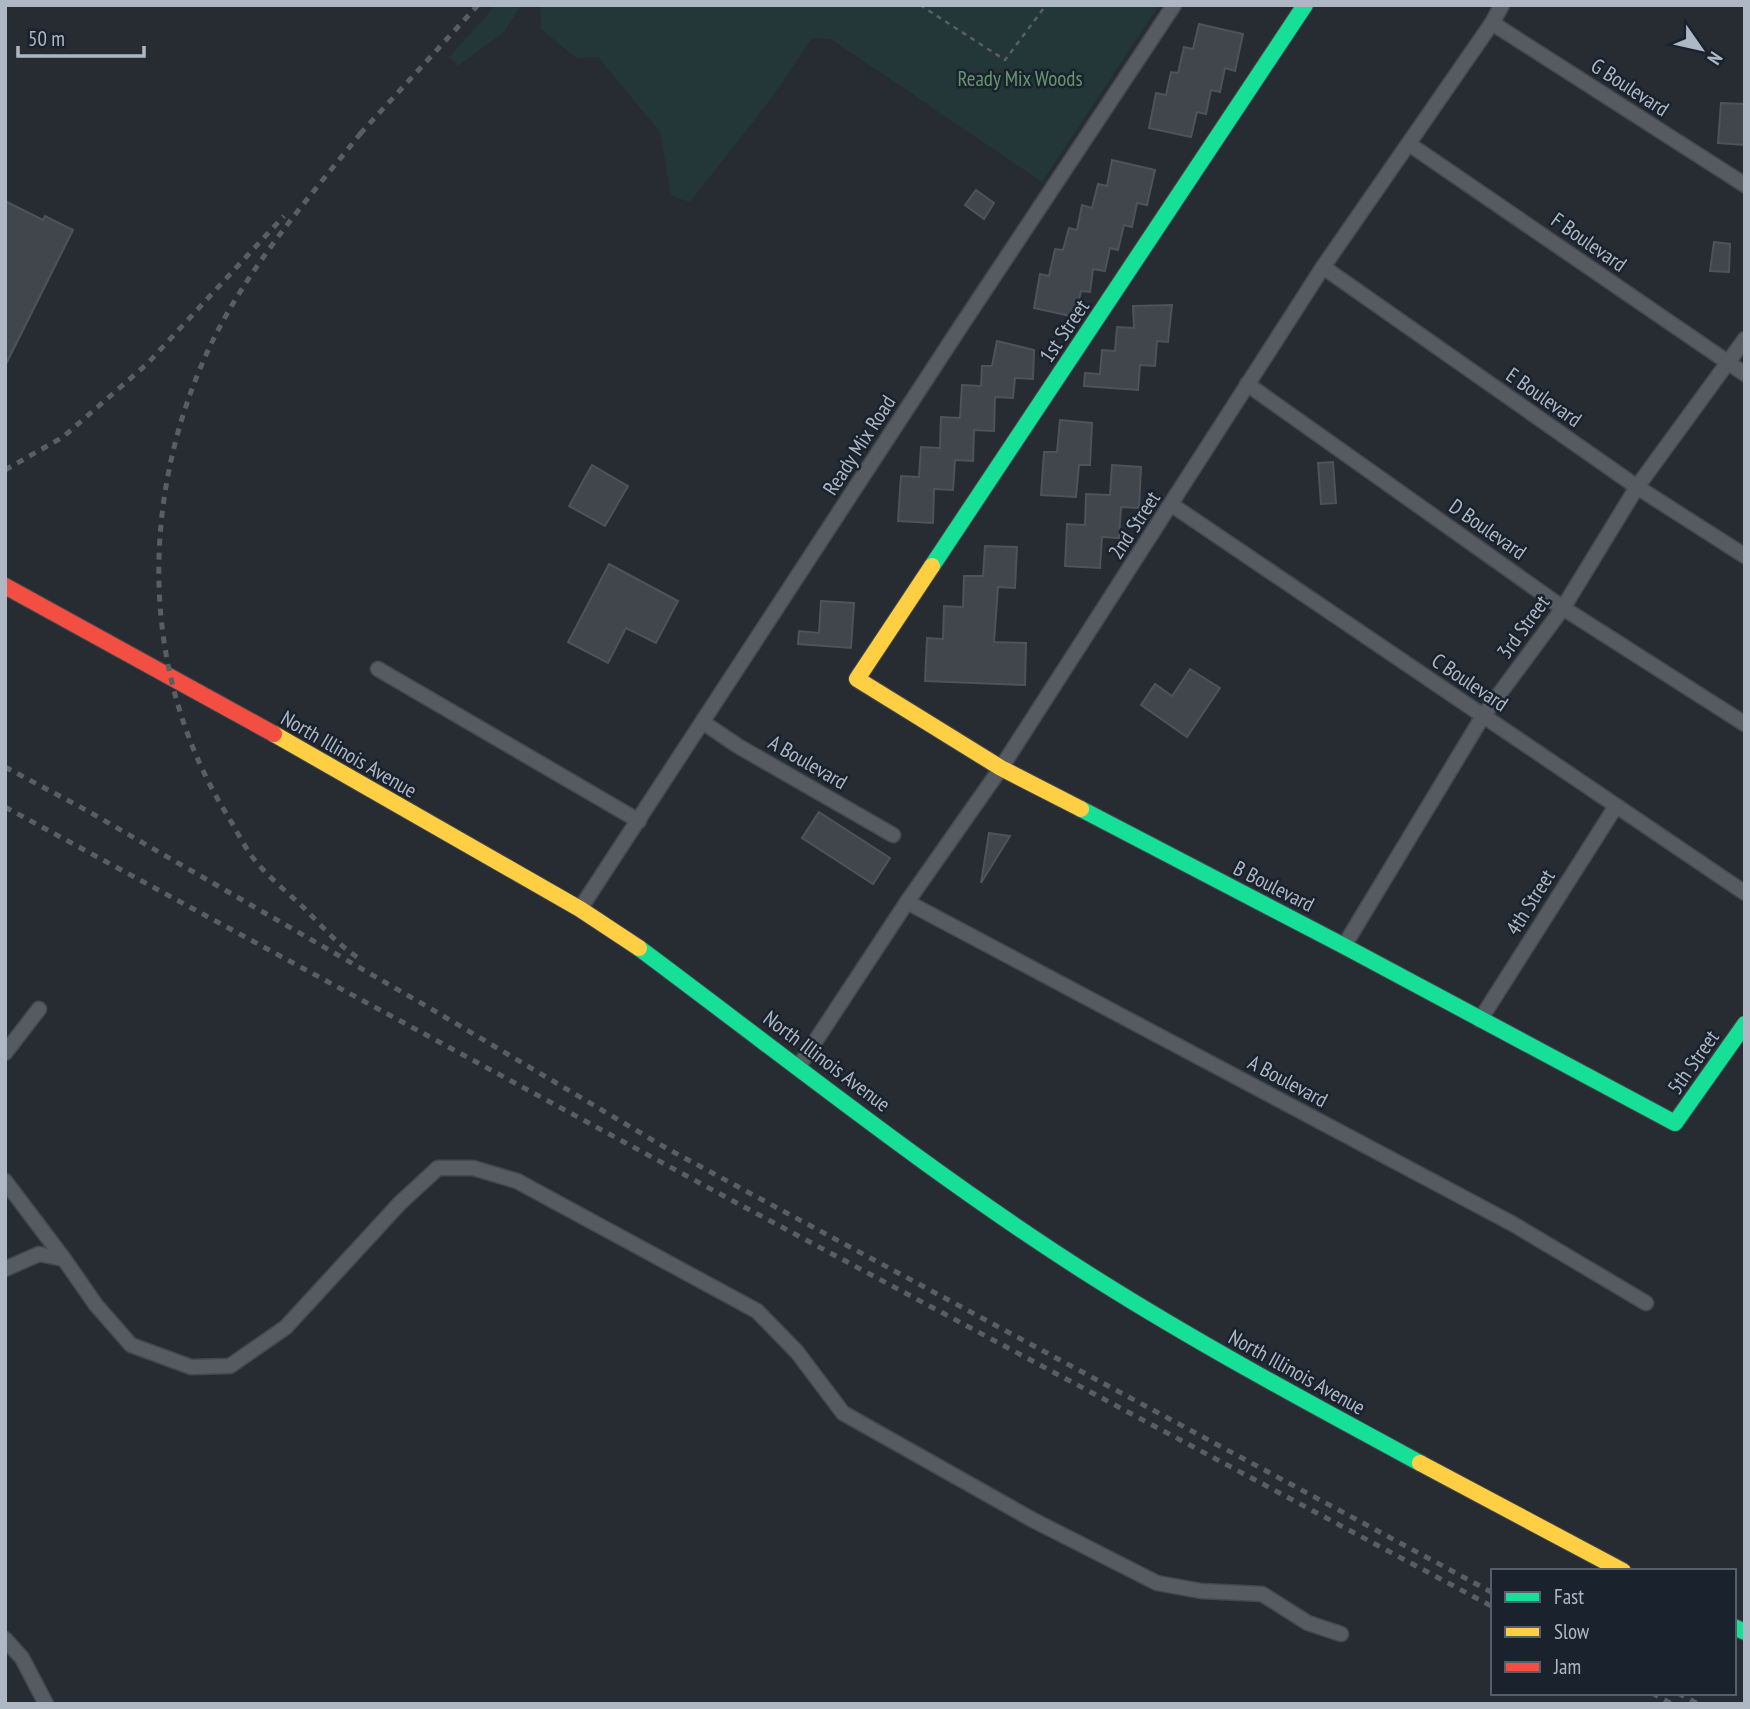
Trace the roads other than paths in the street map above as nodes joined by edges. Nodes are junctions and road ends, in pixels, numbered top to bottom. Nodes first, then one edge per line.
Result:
1 (1174, 5) edge
2 (1305, 5) edge
3 (1502, 5) edge
4 (1492, 23) junction
5 (1409, 144) junction
6 (1745, 186) edge
7 (1324, 267) junction
8 (1745, 339) edge
9 (1728, 363) junction
10 (1745, 374) edge
11 (1247, 384) junction
12 (1637, 487) junction
13 (1172, 505) junction
14 (1745, 556) edge
15 (5, 586) edge
16 (1563, 608) junction
17 (378, 669) dead end
18 (857, 679) joint
19 (1483, 716) junction
20 (704, 723) junction
21 (1745, 724) edge
22 (1002, 768) junction
23 (1616, 806) junction
24 (639, 821) junction
25 (893, 835) dead end
26 (1745, 893) edge
27 (907, 902) junction
28 (580, 909) junction
29 (1344, 946) junction
30 (39, 1009) dead end
31 (1480, 1020) junction
32 (1745, 1024) edge
33 (5, 1053) edge
34 (799, 1066) junction
35 (1675, 1124) joint
36 (5, 1181) edge
37 (64, 1259) junction
38 (5, 1269) edge
39 (1646, 1303) dead end
40 (1619, 1569) edge
41 (1341, 1634) dead end
42 (5, 1639) edge
43 (46, 1704) edge

1 - 20 street, Ready Mix Road
2 - 18 main road, 1st Street
3 - 4 street, 2nd Street
4 - 5 street, 2nd Street
4 - 6 street, G Boulevard
5 - 7 street, 2nd Street
5 - 9 street, F Boulevard
7 - 11 street, 2nd Street
7 - 12 street, E Boulevard
8 - 9 street, 3rd Street
9 - 10 street, F Boulevard
9 - 12 street, 3rd Street
11 - 13 street, 2nd Street
11 - 16 street, D Boulevard
12 - 14 street, E Boulevard
12 - 16 street, 3rd Street
13 - 19 street, C Boulevard
13 - 22 street, 2nd Street
15 - 28 main road, North Illinois Avenue
16 - 19 street, 3rd Street
16 - 21 street, D Boulevard
17 - 24 street
18 - 22 main road, B Boulevard
19 - 23 street, C Boulevard
19 - 29 street, 3rd Street
20 - 24 street, Ready Mix Road
20 - 25 street, A Boulevard
22 - 27 street, 2nd Street
22 - 29 main road, B Boulevard
23 - 26 street, C Boulevard
23 - 31 street, 4th Street
24 - 28 street, Ready Mix Road
27 - 34 street, 2nd Street
27 - 39 street, A Boulevard
28 - 34 main road, North Illinois Avenue
29 - 31 main road, B Boulevard
30 - 33 street
31 - 35 main road, B Boulevard
32 - 35 main road, 5th Street
34 - 40 main road, North Illinois Avenue
36 - 37 street
37 - 38 street
37 - 41 street
42 - 43 street

